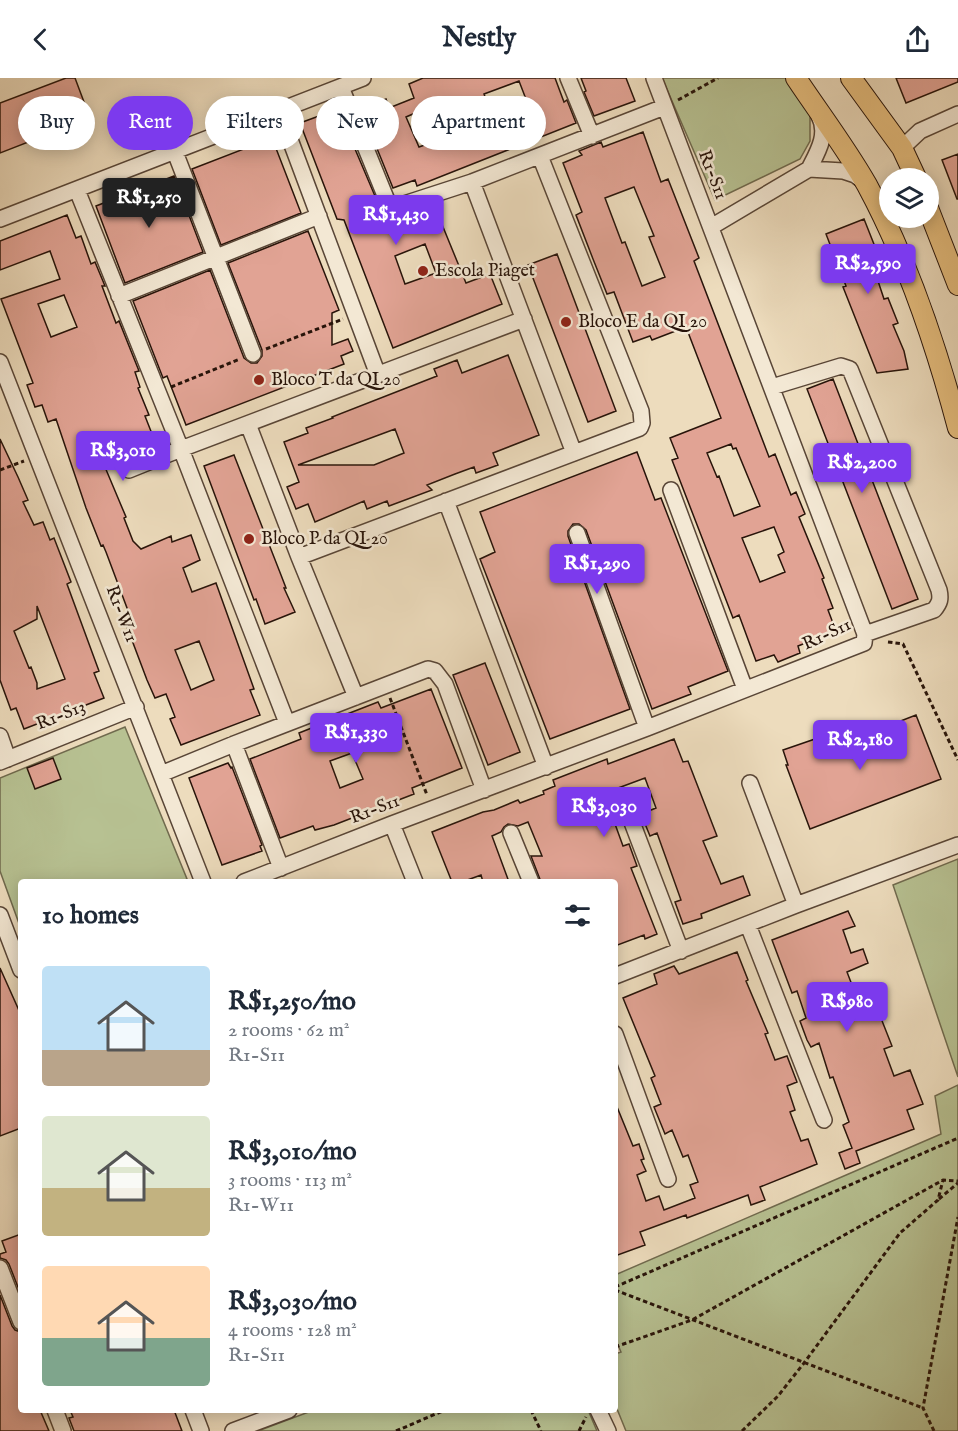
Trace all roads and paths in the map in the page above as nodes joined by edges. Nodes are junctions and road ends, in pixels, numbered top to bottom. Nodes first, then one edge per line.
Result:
1 (363, 78) edge
2 (568, 78) edge
3 (654, 78) edge
4 (718, 78) edge
5 (796, 78) edge
6 (851, 78) edge
7 (341, 87) junction
8 (811, 100) junction
9 (304, 101) edge
10 (664, 107) junction
11 (958, 114) edge
12 (592, 135) junction
13 (205, 140) edge
14 (902, 148) junction
15 (294, 150) edge
16 (175, 152) junction
17 (540, 156) junction
18 (911, 168) edge
19 (809, 169) junction
20 (472, 182) junction
21 (866, 184) junction
22 (77, 190) junction
23 (319, 216) junction
24 (0, 219) edge
25 (711, 227) junction
26 (936, 228) edge
27 (216, 256) junction
28 (958, 285) edge
29 (119, 296) junction
30 (524, 319) junction
31 (253, 354) dead end
32 (0, 362) edge
33 (378, 375) junction
34 (772, 387) junction
35 (248, 424) junction
36 (958, 428) edge
37 (181, 448) junction
38 (574, 453) junction
39 (38, 456) junction
40 (0, 470) edge
41 (129, 470) dead end
42 (671, 490) dead end
43 (446, 501) junction
44 (577, 533) dead end
45 (299, 557) junction
46 (865, 637) junction
47 (385, 685) junction
48 (745, 689) junction
49 (356, 697) junction
50 (136, 707) junction
51 (287, 723) junction
52 (647, 729) junction
53 (0, 736) edge
54 (234, 744) junction
55 (4, 760) edge
56 (958, 760) edge
57 (546, 767) junction
58 (161, 774) junction
59 (750, 783) dead end
60 (483, 790) junction
61 (622, 796) dead end
62 (432, 809) junction
63 (392, 824) junction
64 (511, 833) dead end
65 (958, 845) edge
66 (281, 868) junction
67 (202, 879) edge
68 (252, 879) edge
69 (414, 879) edge
70 (530, 879) edge
71 (796, 905) junction
72 (0, 915) edge
73 (748, 925) junction
74 (681, 951) junction
75 (18, 960) edge
76 (618, 975) edge
77 (618, 1042) edge
78 (824, 1120) dead end
79 (958, 1138) edge
80 (668, 1179) dead end
81 (943, 1180) junction
82 (958, 1182) edge
83 (938, 1200) junction
84 (958, 1217) edge
85 (0, 1268) edge
86 (618, 1288) edge
87 (618, 1290) edge
88 (18, 1314) edge
89 (692, 1320) junction
90 (618, 1346) edge
91 (804, 1363) junction
92 (923, 1408) junction
93 (56, 1413) edge
94 (194, 1413) edge
95 (281, 1413) edge
96 (438, 1413) edge
97 (532, 1413) edge
98 (588, 1413) edge
99 (599, 1413) edge
100 (63, 1431) edge
101 (201, 1431) edge
102 (233, 1431) edge
103 (396, 1431) edge
104 (541, 1431) edge
105 (579, 1431) edge
106 (608, 1431) edge
107 (742, 1431) edge
108 (934, 1431) edge

1 - 7 street
2 - 12 street
3 - 10 street, R1-S11
4 - 10 path
5 - 8 main road
6 - 14 main road
7 - 9 street
7 - 20 street
8 - 19 street
8 - 21 main road
10 - 12 street
10 - 25 street, R1-S11
11 - 14 street
12 - 17 street
13 - 16 street
14 - 18 main road
15 - 23 street
16 - 22 street
16 - 27 street
17 - 20 street
17 - 38 street
19 - 21 street
19 - 25 street
20 - 30 street
21 - 36 main road
22 - 24 street
22 - 29 street
23 - 27 street
23 - 33 street
25 - 34 street, R1-S11
26 - 28 main road
27 - 29 street
27 - 31 street
29 - 37 street
30 - 33 street
30 - 38 street
32 - 39 street, R1-W11
33 - 35 street
34 - 46 street, R1-S11
34 - 46 street
35 - 37 street
35 - 45 street
37 - 41 street
37 - 51 street
38 - 43 street
39 - 40 path
39 - 50 street, R1-W11
42 - 48 street
43 - 45 street
43 - 57 street
44 - 52 street
45 - 49 street
46 - 48 street, R1-S11
46 - 56 path
47 - 49 street
47 - 60 street
47 - 62 path
48 - 52 street, R1-S11
49 - 51 street
50 - 55 street, R1-S13
50 - 58 street, R1-W11
51 - 54 street
52 - 57 street, R1-S11
53 - 55 street
54 - 58 street
54 - 66 street
57 - 60 street, R1-S11
58 - 67 street, R1-W11
59 - 71 street
60 - 62 street, R1-S11
61 - 74 street
62 - 63 street, R1-S11
63 - 66 street, R1-S11
63 - 69 street
64 - 70 street
65 - 71 street
66 - 68 street, R1-S11
71 - 73 street
72 - 75 street
73 - 74 street
73 - 78 street
74 - 76 street
77 - 80 street
79 - 86 path
81 - 82 path
81 - 83 path
81 - 89 path
82 - 83 path
83 - 91 path
84 - 92 path
85 - 88 street
87 - 89 path
89 - 90 path
89 - 91 path
91 - 92 path
91 - 107 path
92 - 108 path
93 - 100 street
94 - 101 street
95 - 102 street
96 - 103 path
97 - 104 path
98 - 105 path
99 - 106 street

